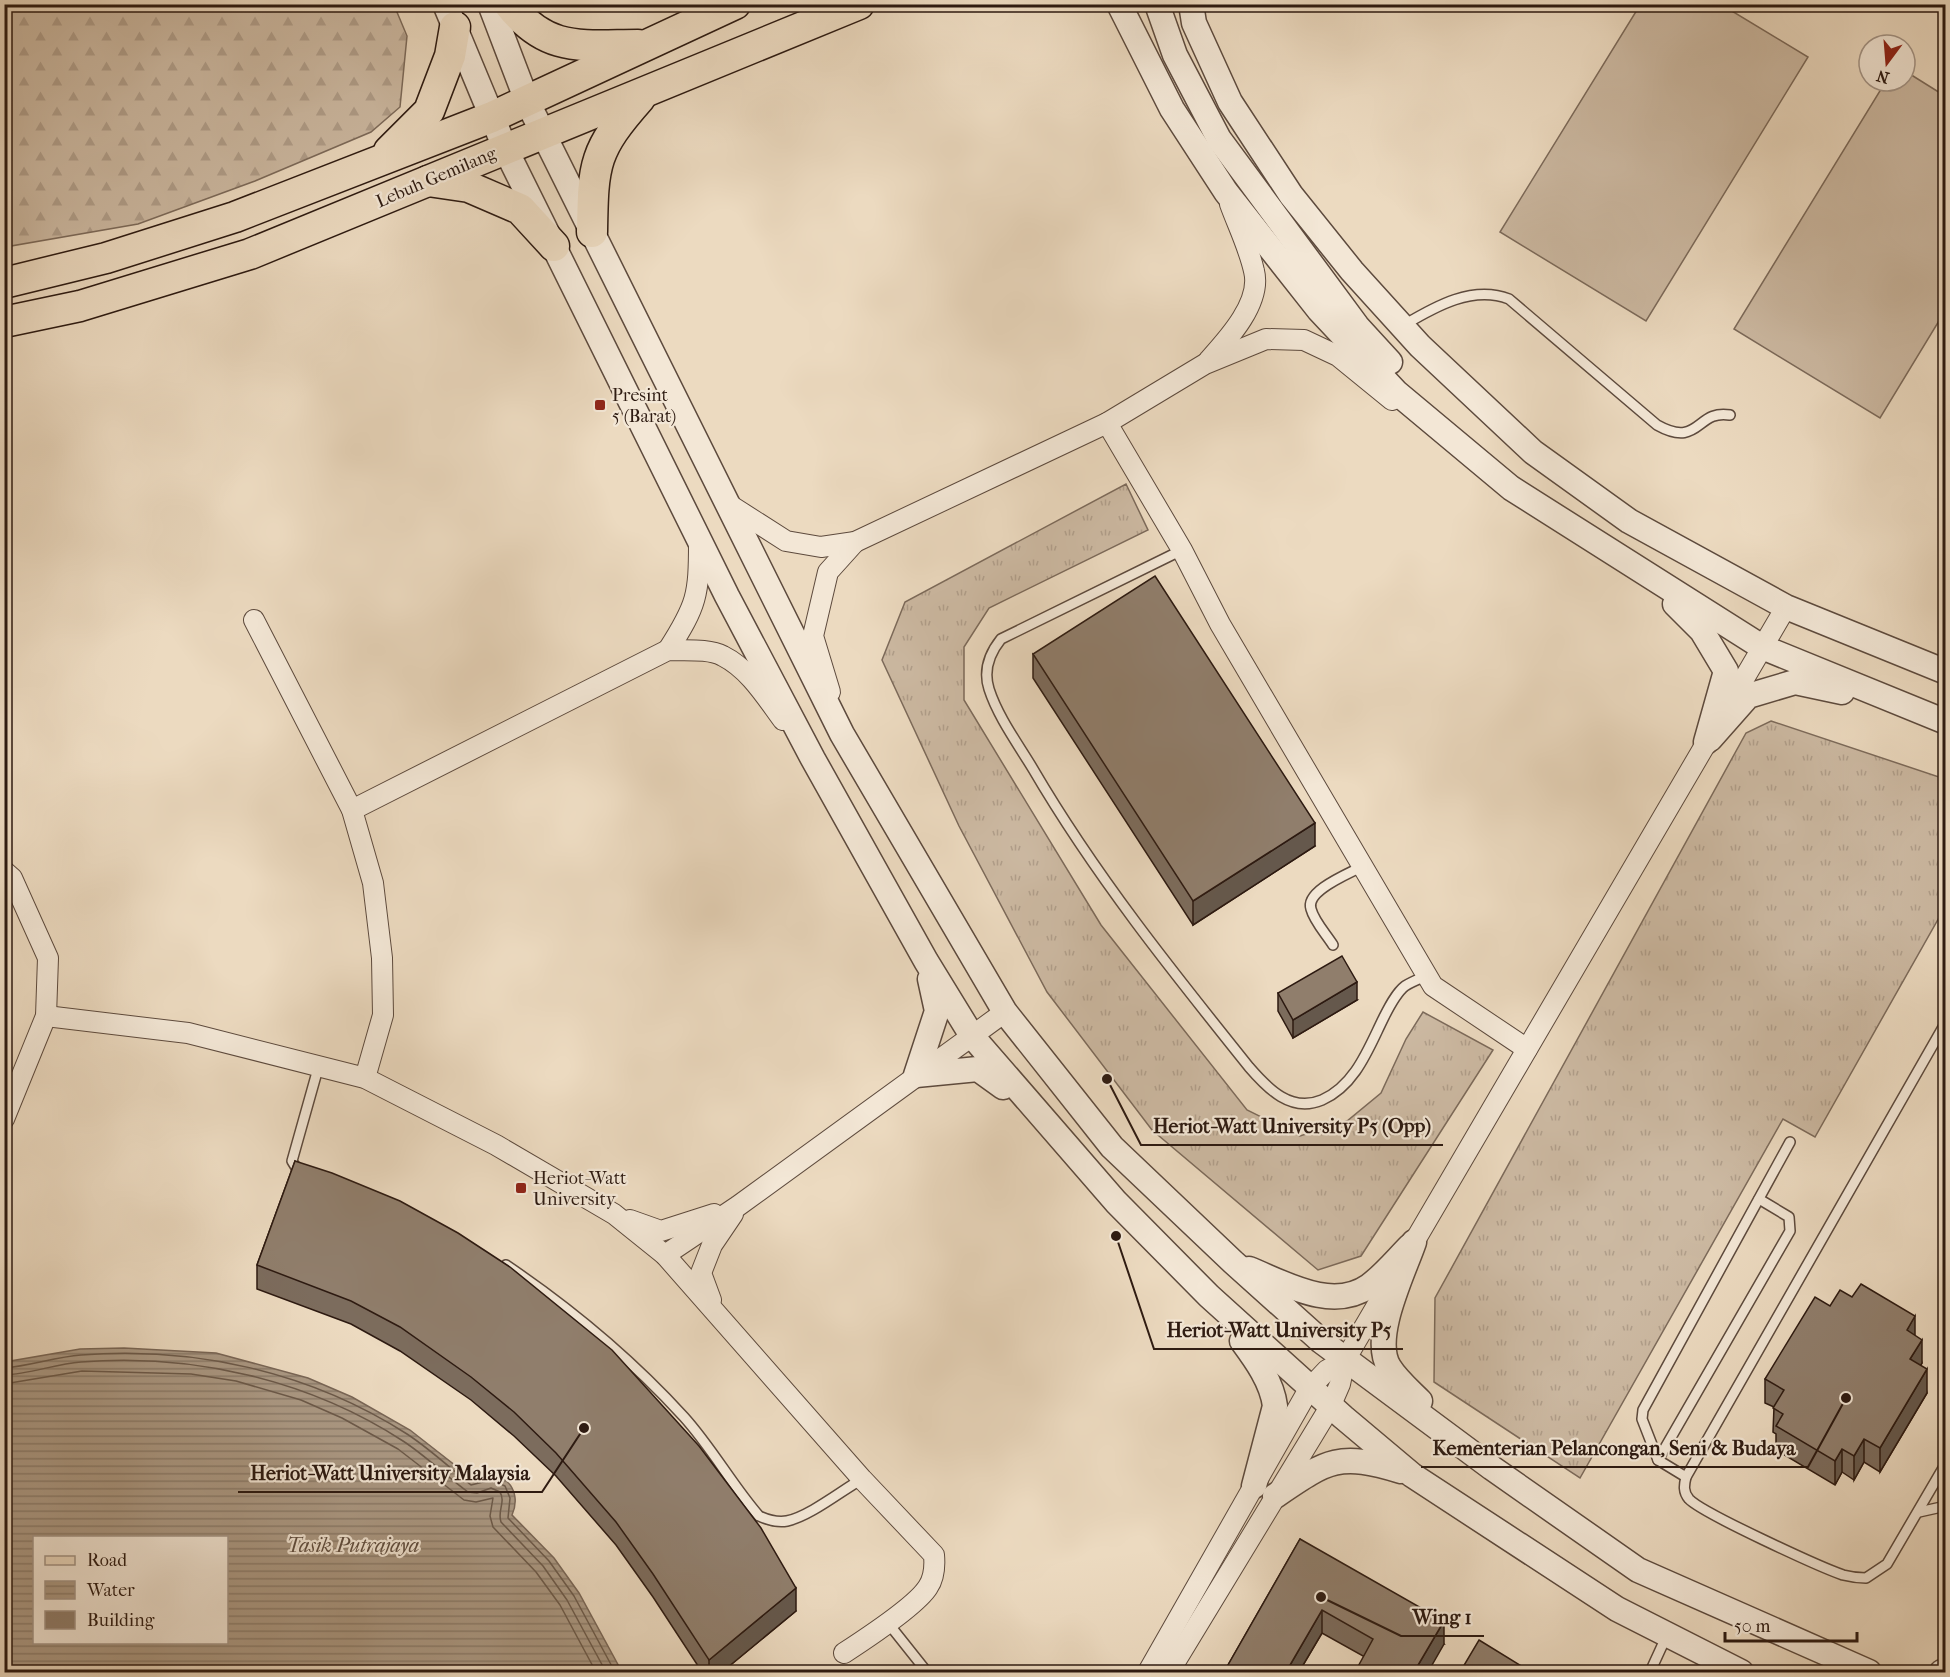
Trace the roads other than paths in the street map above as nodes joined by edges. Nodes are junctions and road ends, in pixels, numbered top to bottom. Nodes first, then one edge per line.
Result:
1 (490, 4) edge
2 (509, 4) edge
3 (735, 4) edge
4 (859, 4) edge
5 (1119, 4) edge
6 (1157, 4) edge
7 (1191, 4) edge
8 (450, 16) edge
9 (648, 45) junction
10 (644, 93) junction
11 (527, 101) junction
12 (492, 117) junction
13 (544, 134) junction
14 (505, 148) junction
15 (383, 158) junction
16 (427, 181) junction
17 (1226, 192) junction
18 (592, 232) junction
19 (554, 246) junction
20 (1299, 248) junction
21 (4, 284) edge
22 (4, 322) edge
23 (1402, 326) junction
24 (1205, 364) junction
25 (1730, 415) dead end
26 (1107, 423) junction
27 (1533, 452) junction
28 (1511, 488) junction
29 (725, 501) junction
30 (699, 542) junction
31 (855, 542) junction
32 (1182, 550) junction
33 (1645, 574) junction
34 (1786, 607) junction
35 (254, 620) dead end
36 (1762, 647) junction
37 (668, 650) junction
38 (1946, 672) edge
39 (1900, 705) junction
40 (1946, 722) edge
41 (842, 734) junction
42 (1706, 742) junction
43 (813, 759) junction
44 (352, 810) junction
45 (1361, 867) junction
46 (4, 871) edge
47 (1333, 945) dead end
48 (926, 961) junction
49 (1426, 976) junction
50 (1005, 1011) junction
51 (46, 1016) junction
52 (1946, 1022) edge
53 (972, 1036) junction
54 (1527, 1049) junction
55 (319, 1065) junction
56 (916, 1075) junction
57 (365, 1078) junction
58 (1034, 1110) junction
59 (4, 1119) edge
60 (1790, 1142) dead end
61 (306, 1179) edge
62 (1759, 1199) junction
63 (738, 1206) junction
64 (614, 1214) junction
65 (1414, 1242) junction
66 (665, 1255) junction
67 (499, 1261) edge
68 (1233, 1262) junction
69 (1209, 1296) junction
70 (717, 1316) junction
71 (1345, 1360) junction
72 (1310, 1389) junction
73 (1330, 1407) junction
74 (1658, 1460) junction
75 (1946, 1463) edge
76 (1492, 1468) junction
77 (1412, 1475) junction
78 (1686, 1477) junction
79 (862, 1479) junction
80 (1265, 1491) junction
81 (1946, 1506) edge
82 (1919, 1512) junction
83 (888, 1623) junction
84 (1667, 1635) junction
85 (844, 1653) dead end
86 (1861, 1670) edge
87 (927, 1672) edge
88 (1148, 1672) edge
89 (1169, 1672) edge
90 (1650, 1672) edge
91 (1741, 1672) edge
92 (1885, 1672) edge

1 - 11 street
2 - 9 main road
3 - 9 main road, Lebuh Gemilang
4 - 10 main road, Lebuh Gemilang
5 - 17 street
6 - 20 street
7 - 23 street
8 - 12 street
8 - 15 main road
9 - 11 main road, Lebuh Gemilang
10 - 13 main road, Lebuh Gemilang
10 - 18 main road
11 - 12 main road, Lebuh Gemilang
11 - 13 street
12 - 14 street
12 - 15 main road, Lebuh Gemilang
13 - 14 main road, Lebuh Gemilang
13 - 18 street
14 - 16 main road, Lebuh Gemilang
14 - 19 street
15 - 21 main road, Lebuh Gemilang
16 - 19 main road
16 - 22 main road, Lebuh Gemilang
17 - 24 street
17 - 28 street
18 - 29 street
19 - 30 street
20 - 27 street
20 - 33 street
23 - 25 lane
23 - 27 street
24 - 26 street
24 - 28 street
26 - 31 street
26 - 32 street
27 - 34 street
28 - 33 street
29 - 31 street
29 - 41 street
30 - 37 street
30 - 43 street
31 - 41 street
32 - 45 street
32 - 49 lane
33 - 36 street
33 - 42 street
34 - 36 street
34 - 38 street
35 - 44 street
36 - 39 street
36 - 42 street
37 - 43 street
37 - 44 street
39 - 40 street
39 - 42 street
41 - 50 street
42 - 54 street
43 - 48 street
44 - 57 street
45 - 47 lane
45 - 49 street
46 - 51 street
48 - 53 street
48 - 56 street
49 - 54 street
50 - 53 street
50 - 68 street
51 - 55 street
51 - 59 street
52 - 78 lane
53 - 56 street
53 - 58 street
54 - 65 street
55 - 57 street
55 - 61 lane
56 - 58 street
56 - 63 street
57 - 64 street
58 - 69 street
60 - 62 lane
62 - 74 lane
62 - 74 lane
63 - 64 street
63 - 66 street
63 - 70 street
64 - 66 street
65 - 68 street
65 - 71 street
65 - 76 street
66 - 70 street
67 - 79 lane
68 - 71 street
69 - 72 street
69 - 80 street
70 - 79 street
71 - 72 street
71 - 73 street
71 - 76 street
72 - 73 street
72 - 80 street
73 - 77 street
73 - 80 street
74 - 78 lane
75 - 82 lane
76 - 86 street
77 - 80 street
77 - 84 street
78 - 82 lane
79 - 83 street
80 - 88 street
80 - 89 street
81 - 82 lane
83 - 85 street
83 - 87 lane
84 - 90 lane
84 - 91 street
86 - 92 street

